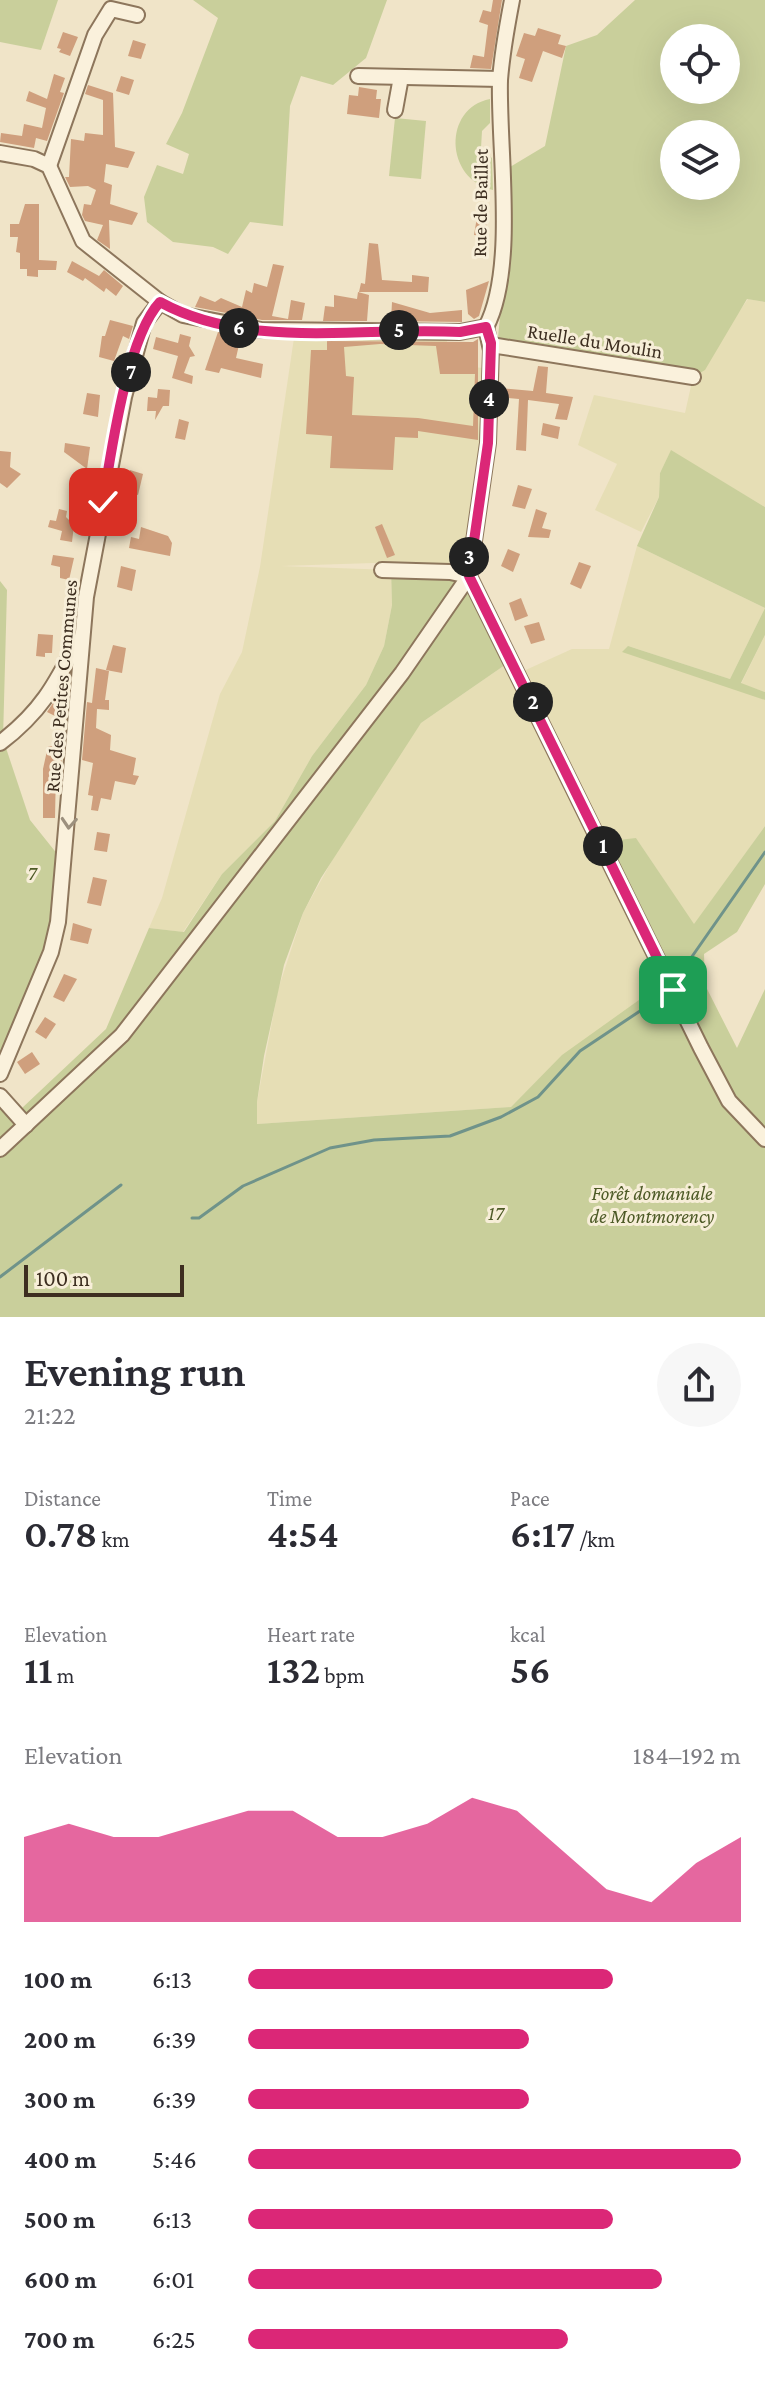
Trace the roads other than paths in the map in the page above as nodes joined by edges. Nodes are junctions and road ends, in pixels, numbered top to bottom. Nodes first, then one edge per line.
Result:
1 (512, 0) edge
2 (137, 15) dead end
3 (358, 76) dead end
4 (401, 77) junction
5 (500, 79) junction
6 (395, 110) dead end
7 (0, 153) edge
8 (49, 166) junction
9 (160, 302) junction
10 (486, 327) junction
11 (491, 345) junction
12 (693, 377) dead end
13 (382, 570) dead end
14 (469, 576) junction
15 (82, 633) junction
16 (0, 743) edge
17 (0, 1074) edge
18 (0, 1096) edge
19 (26, 1125) junction
20 (765, 1139) edge
21 (0, 1149) edge

1 - 5 street, Rue de Baillet
2 - 8 street
3 - 4 street
4 - 5 street
4 - 6 street
5 - 10 street, Rue de Baillet
7 - 8 street
8 - 9 street
9 - 10 street
9 - 15 street, Rue des Petites Communes
10 - 11 street
11 - 12 street, Ruelle du Moulin
11 - 14 street
13 - 14 street
14 - 19 street
14 - 20 street
15 - 16 street
15 -> 17 street, Rue des Petites Communes
18 - 19 street
19 - 21 street

